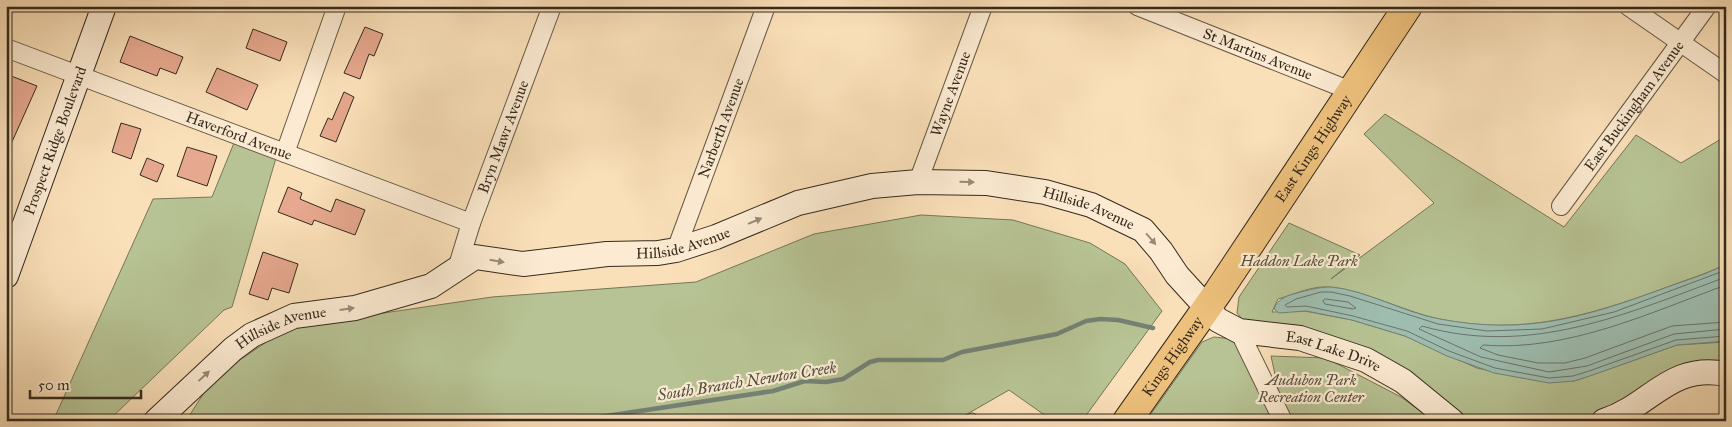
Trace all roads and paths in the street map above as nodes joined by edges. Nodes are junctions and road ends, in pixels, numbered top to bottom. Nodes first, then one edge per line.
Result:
1 (104, 6) edge
2 (337, 6) edge
3 (552, 6) edge
4 (766, 6) edge
5 (983, 6) edge
6 (1137, 6) edge
7 (1408, 6) edge
8 (1628, 6) edge
9 (1707, 6) edge
10 (1680, 42) junction
11 (6, 48) edge
12 (1726, 74) edge
13 (79, 75) junction
14 (1351, 91) junction
15 (285, 153) junction
16 (918, 182) junction
17 (1561, 206) dead end
18 (471, 223) junction
19 (676, 250) junction
20 (457, 269) junction
21 (6, 276) edge
22 (1212, 299) junction
23 (1239, 331) junction
24 (1726, 374) edge
25 (156, 421) edge
26 (1127, 421) edge
27 (1283, 421) edge
28 (1452, 421) edge
29 (1604, 421) edge

1 - 13 street, Prospect Ridge Boulevard
2 - 15 street
3 - 18 street, Bryn Mawr Avenue
4 - 19 street, Narberth Avenue
5 - 16 street, Wayne Avenue
6 - 14 street, St Martins Avenue
7 - 14 main road, East Kings Highway
8 - 10 street
9 - 10 street, East Buckingham Avenue
10 - 12 street
10 - 17 street, East Buckingham Avenue
11 - 13 street, Haverford Avenue
13 - 15 street, Haverford Avenue
13 - 21 street, Prospect Ridge Boulevard
14 - 22 main road, East Kings Highway
15 - 18 street, Haverford Avenue
19 -> 16 street, Hillside Avenue
16 -> 22 street, Hillside Avenue
18 - 20 street, Bryn Mawr Avenue
20 -> 19 street, Hillside Avenue
25 -> 20 street, Hillside Avenue
22 - 23 street, East Lake Drive
22 - 26 main road, Kings Highway
23 - 27 street
23 - 28 street, East Lake Drive
24 - 29 street

